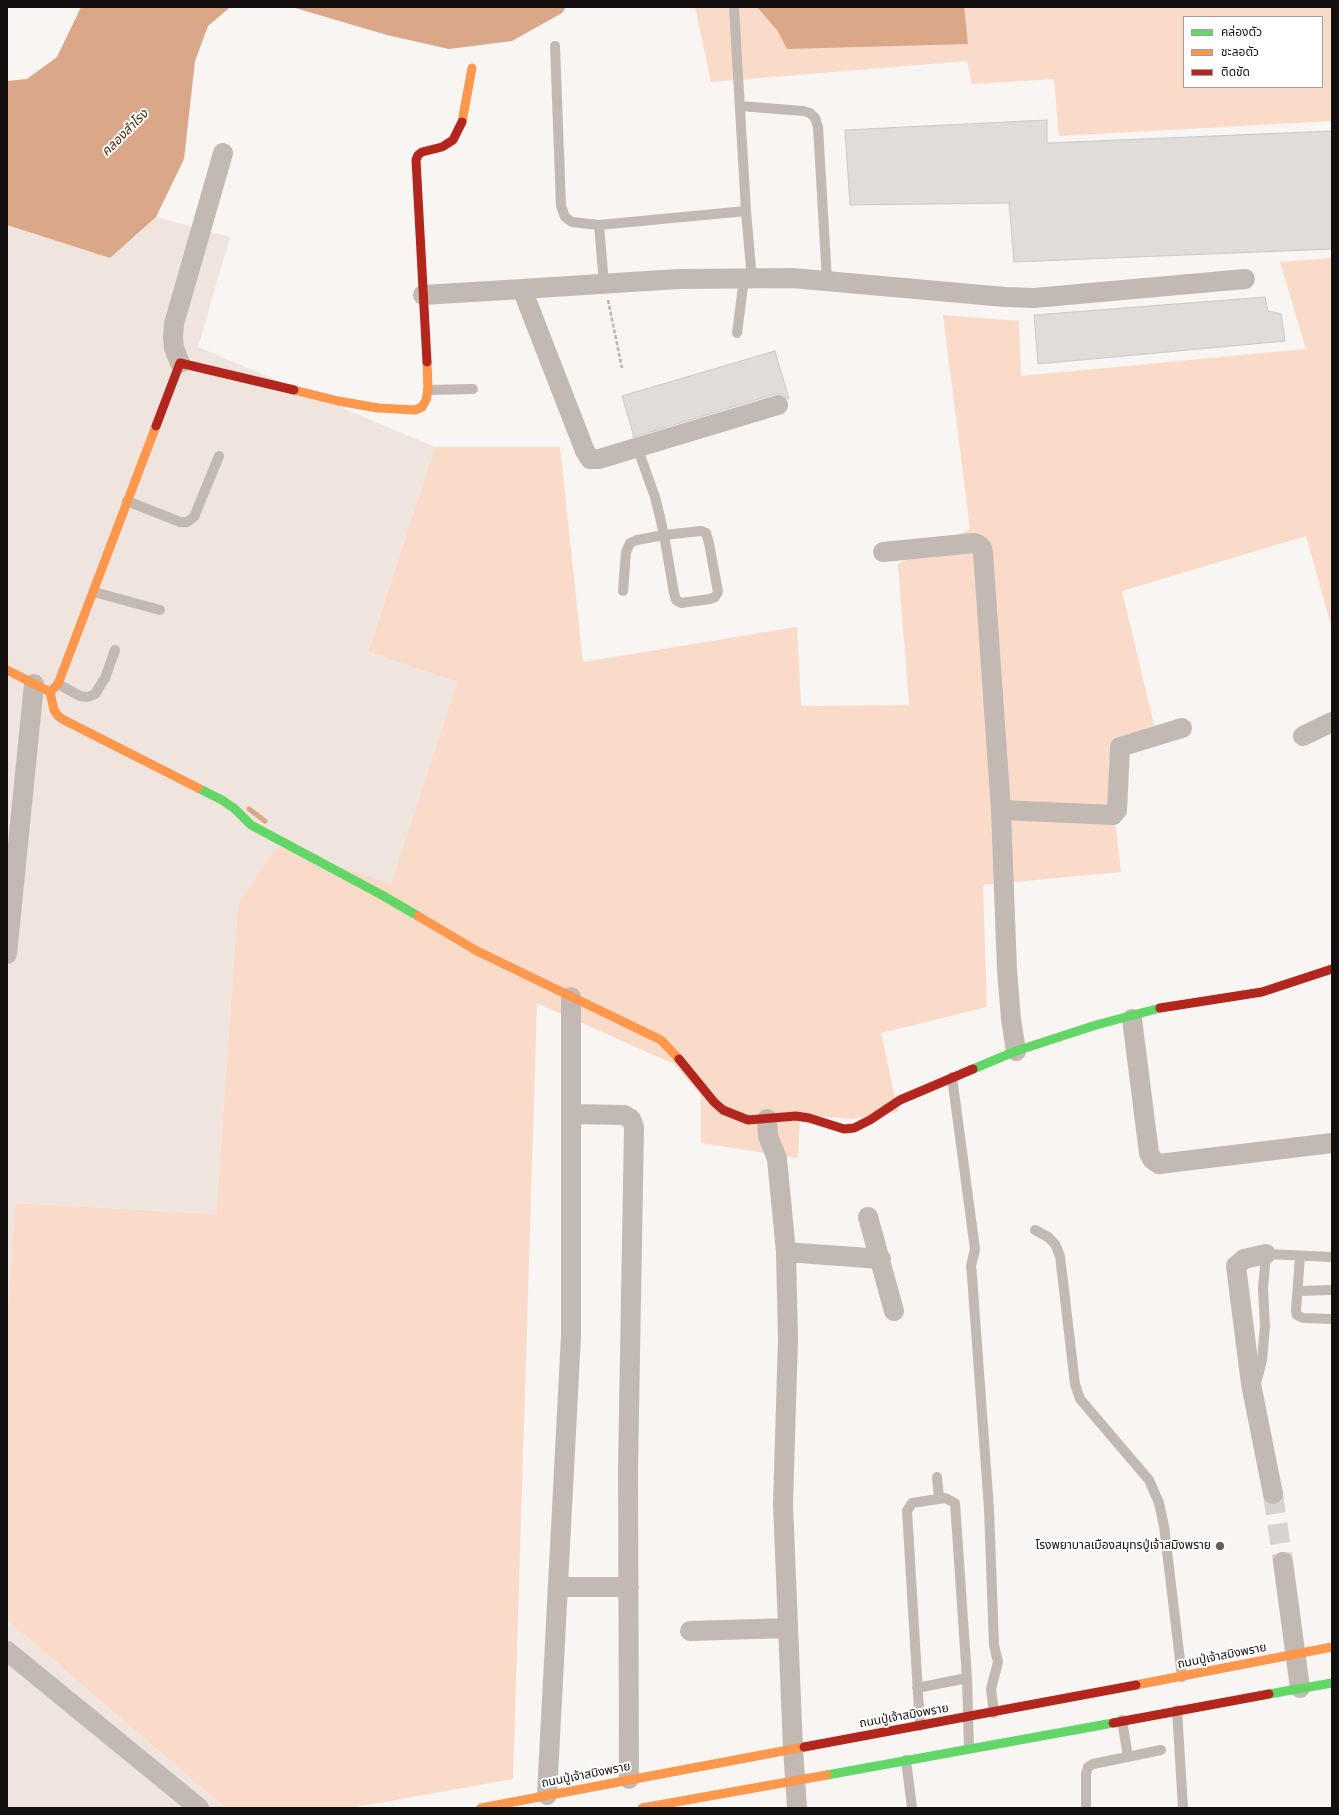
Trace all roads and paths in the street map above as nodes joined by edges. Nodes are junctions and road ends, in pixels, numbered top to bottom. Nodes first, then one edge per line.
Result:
1 (734, 7) edge
2 (555, 46) dead end
3 (472, 68) dead end
4 (740, 106) junction
5 (223, 153) dead end
6 (746, 211) junction
7 (599, 225) junction
8 (1245, 279) dead end
9 (748, 280) junction
10 (827, 281) junction
11 (604, 284) junction
12 (522, 289) junction
13 (423, 295) junction
14 (737, 333) dead end
15 (180, 363) junction
16 (622, 368) dead end
17 (473, 389) dead end
18 (428, 390) junction
19 (778, 405) dead end
20 (637, 447) junction
21 (219, 456) dead end
22 (127, 501) junction
23 (664, 535) junction
24 (882, 552) dead end
25 (623, 591) dead end
26 (94, 592) junction
27 (160, 610) dead end
28 (115, 650) dead end
29 (7, 670) edge
30 (58, 684) junction
31 (42, 688) junction
32 (1332, 722) edge
33 (1182, 728) dead end
34 (1304, 736) dead end
35 (1001, 810) junction
36 (7, 954) edge
37 (1332, 969) edge
38 (571, 1005) junction
39 (1132, 1021) junction
40 (1016, 1051) junction
41 (953, 1085) junction
42 (572, 1114) junction
43 (768, 1126) junction
44 (1332, 1143) edge
45 (868, 1217) dead end
46 (1035, 1230) dead end
47 (786, 1252) junction
48 (1266, 1254) junction
49 (1300, 1256) junction
50 (1332, 1258) edge
51 (881, 1259) junction
52 (1332, 1290) edge
53 (1298, 1291) junction
54 (894, 1311) dead end
55 (1332, 1319) edge
56 (1253, 1395) junction
57 (937, 1477) dead end
58 (1273, 1494) tunnel mouth
59 (939, 1498) junction
60 (1283, 1562) tunnel mouth
61 (559, 1587) junction
62 (629, 1588) junction
63 (788, 1628) junction
64 (690, 1632) dead end
65 (1332, 1647) edge
66 (7, 1651) edge
67 (1295, 1654) junction
68 (1182, 1676) junction
69 (967, 1678) junction
70 (1332, 1683) edge
71 (917, 1688) junction
72 (1300, 1688) junction
73 (1177, 1710) junction
74 (994, 1712) junction
75 (968, 1717) junction
76 (1122, 1720) junction
77 (920, 1726) junction
78 (969, 1748) junction
79 (793, 1749) junction
80 (1161, 1750) dead end
81 (1128, 1757) junction
82 (906, 1760) junction
83 (629, 1779) junction
84 (796, 1780) junction
85 (547, 1795) junction
86 (696, 1803) edge
87 (663, 1806) edge
88 (199, 1808) edge
89 (481, 1808) edge
90 (642, 1808) edge
91 (798, 1808) edge
92 (912, 1808) edge
93 (1086, 1808) edge
94 (1183, 1808) edge

1 - 4 lane
2 - 7 lane
3 - 13 street
4 - 6 lane
4 - 10 lane
5 - 15 street
6 - 7 lane
6 - 9 lane
7 - 11 lane
8 - 10 street
9 - 10 street
9 - 11 street
9 - 14 lane
11 - 12 street
11 - 16 path
12 - 13 street
12 - 20 street
13 - 18 street
15 - 18 street
15 - 22 street
17 - 18 lane
19 - 20 street
20 - 23 lane
21 - 22 lane
22 - 26 street
23 - 23 lane
23 - 25 lane
24 - 35 street
26 - 27 lane
26 - 30 street
28 - 30 lane
29 - 31 street
30 - 31 street
31 - 36 street
31 - 38 street
32 - 34 street
33 - 35 street
35 - 40 street
37 - 39 street
38 - 42 street
38 - 43 street
39 - 40 street
39 - 44 street
40 - 41 street
41 - 43 street
41 - 74 lane
42 - 61 street
42 - 62 street
43 - 47 street
45 - 51 street
46 - 68 lane
47 - 51 street
47 - 63 street
48 - 49 lane
48 - 56 lane
48 - 56 street
49 - 50 lane
49 - 53 lane
51 - 54 street
52 - 53 lane
53 - 55 lane
56 - 58 street
57 - 59 lane
59 - 69 lane
59 - 71 lane
60 - 67 street
61 - 62 street
61 - 85 street
62 - 83 street
63 - 64 street
63 - 79 street
65 - 67 street, ถนนปู่เจ้าสมิงพราย
66 - 88 street
67 - 68 street, ถนนปู่เจ้าสมิงพราย
67 - 72 street
68 - 74 street, ถนนปู่เจ้าสมิงพราย
69 - 71 lane
69 - 75 lane
70 - 72 street
71 - 77 lane
72 - 73 street
73 - 76 street
73 - 94 lane
74 - 75 street, ถนนปู่เจ้าสมิงพราย
75 - 77 street, ถนนปู่เจ้าสมิงพราย
75 - 78 lane
76 - 78 street
76 - 81 lane
77 - 79 street, ถนนปู่เจ้าสมิงพราย
78 - 82 street
79 - 83 street, ถนนปู่เจ้าสมิงพราย
79 - 84 street
80 - 81 lane
81 - 93 lane
82 - 84 street
82 - 92 lane
83 - 85 street, ถนนปู่เจ้าสมิงพราย
84 - 86 street
84 - 91 street
85 - 89 street, ถนนปู่เจ้าสมิงพราย
86 - 87 street
87 - 90 street

